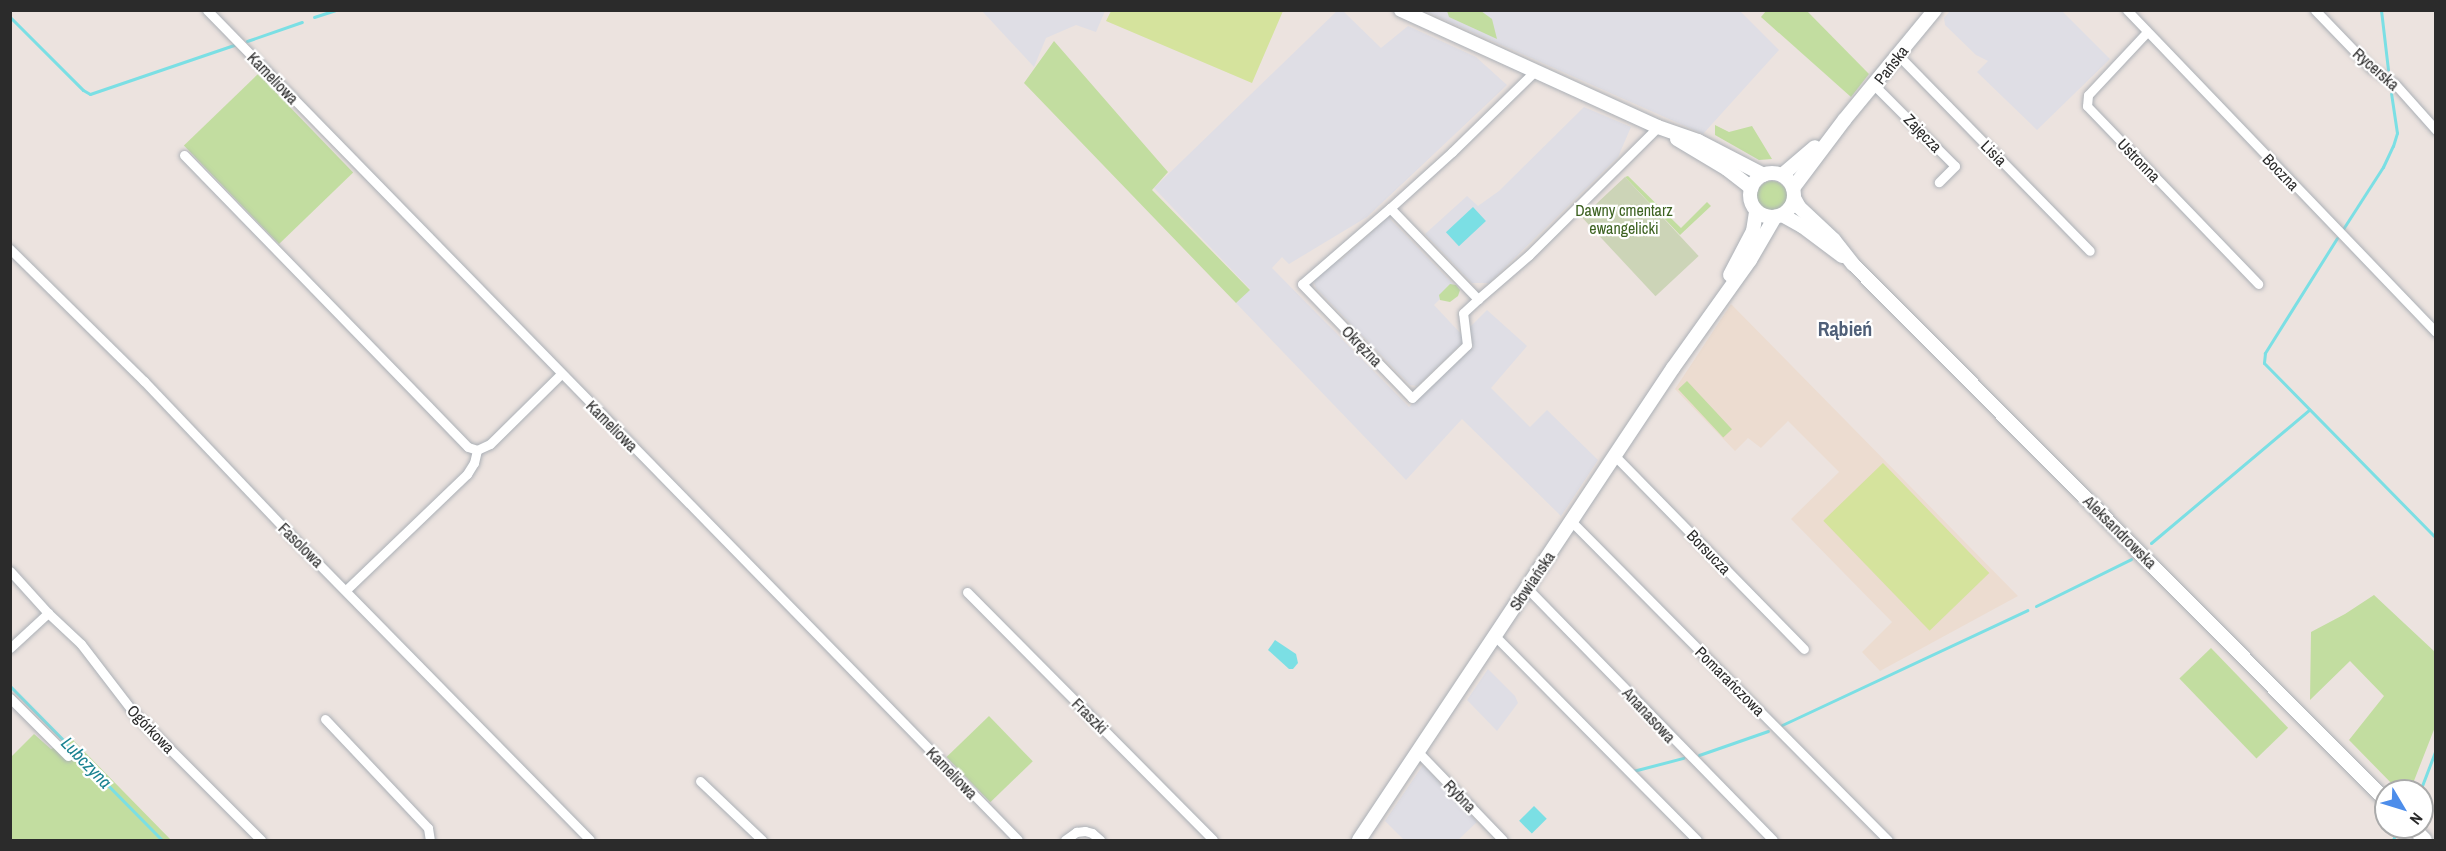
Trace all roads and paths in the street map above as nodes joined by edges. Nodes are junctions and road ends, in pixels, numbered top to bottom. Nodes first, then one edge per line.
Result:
1 (207, 10) edge
2 (1401, 10) edge
3 (1935, 10) edge
4 (2127, 10) edge
5 (2315, 10) edge
6 (2147, 32) junction
7 (1898, 55) junction
8 (1535, 71) junction
9 (1875, 86) junction
10 (1845, 119) junction
11 (1658, 127) junction
12 (2436, 130) edge
13 (184, 155) dead end
14 (1764, 175) junction
15 (1782, 175) junction
16 (1939, 182) dead end
17 (1751, 188) junction
18 (1793, 193) junction
19 (1390, 208) junction
20 (1756, 211) junction
21 (1778, 216) junction
22 (10, 249) edge
23 (2090, 251) dead end
24 (1853, 264) junction
25 (2258, 284) dead end
26 (1478, 299) junction
27 (1705, 322) junction
28 (2436, 332) edge
29 (561, 374) junction
30 (477, 450) junction
31 (1615, 456) junction
32 (1572, 521) junction
33 (10, 571) edge
34 (1527, 588) junction
35 (346, 590) junction
36 (967, 592) dead end
37 (48, 613) junction
38 (1495, 636) junction
39 (10, 648) edge
40 (1804, 649) dead end
41 (10, 698) edge
42 (325, 719) dead end
43 (1418, 752) junction
44 (68, 756) dead end
45 (700, 781) dead end
46 (2374, 789) edge
47 (261, 840) edge
48 (430, 840) edge
49 (590, 840) edge
50 (762, 840) edge
51 (1018, 840) edge
52 (1065, 840) edge
53 (1100, 840) edge
54 (1213, 840) edge
55 (1359, 840) edge
56 (1503, 840) edge
57 (1696, 840) edge
58 (1773, 840) edge
59 (1888, 840) edge

1 - 29 street, Kameliowa
2 - 8 main road
3 - 7 main road, Pańska
4 - 6 street, Boczna
5 - 12 street, Rycerska
6 - 25 street, Ustronna
6 - 28 street, Boczna
7 - 9 main road, Pańska
7 - 23 street, Lisia
8 - 11 main road
8 - 19 street, Okrężna
9 - 10 main road, Pańska
9 - 16 street, Zajęcza
10 - 15 main road, Pańska
10 - 18 main road, Pańska
11 - 14 main road
11 - 17 main road
11 - 26 street, Okrężna
13 - 30 street
14 - 15 main road
14 - 17 main road
15 - 18 main road
17 - 20 main road
18 - 21 main road
18 - 24 main road, Aleksandrowska
19 - 26 street
19 - 26 street, Okrężna
20 - 21 main road
20 - 27 main road, Słowiańska
21 - 24 main road, Aleksandrowska
21 - 27 main road, Słowiańska
22 - 35 street, Fasolowa
24 - 46 main road, Aleksandrowska
27 - 31 main road, Słowiańska
29 - 30 street
29 - 51 street, Kameliowa
30 - 35 street
31 - 32 main road, Słowiańska
31 - 40 street, Borsucza
32 - 34 main road, Słowiańska
32 - 59 street, Pomarańczowa
33 - 37 street, Ogórkowa
34 - 38 main road, Słowiańska
34 - 58 street, Ananasowa
35 - 49 street, Fasolowa
36 - 54 street, Fraszki
37 - 39 street
37 - 47 street, Ogórkowa
38 - 43 main road, Słowiańska
38 - 57 street
41 - 44 street
42 - 48 street
43 - 55 main road, Słowiańska
43 - 56 street, Rybna
45 - 50 street
52 - 53 street

